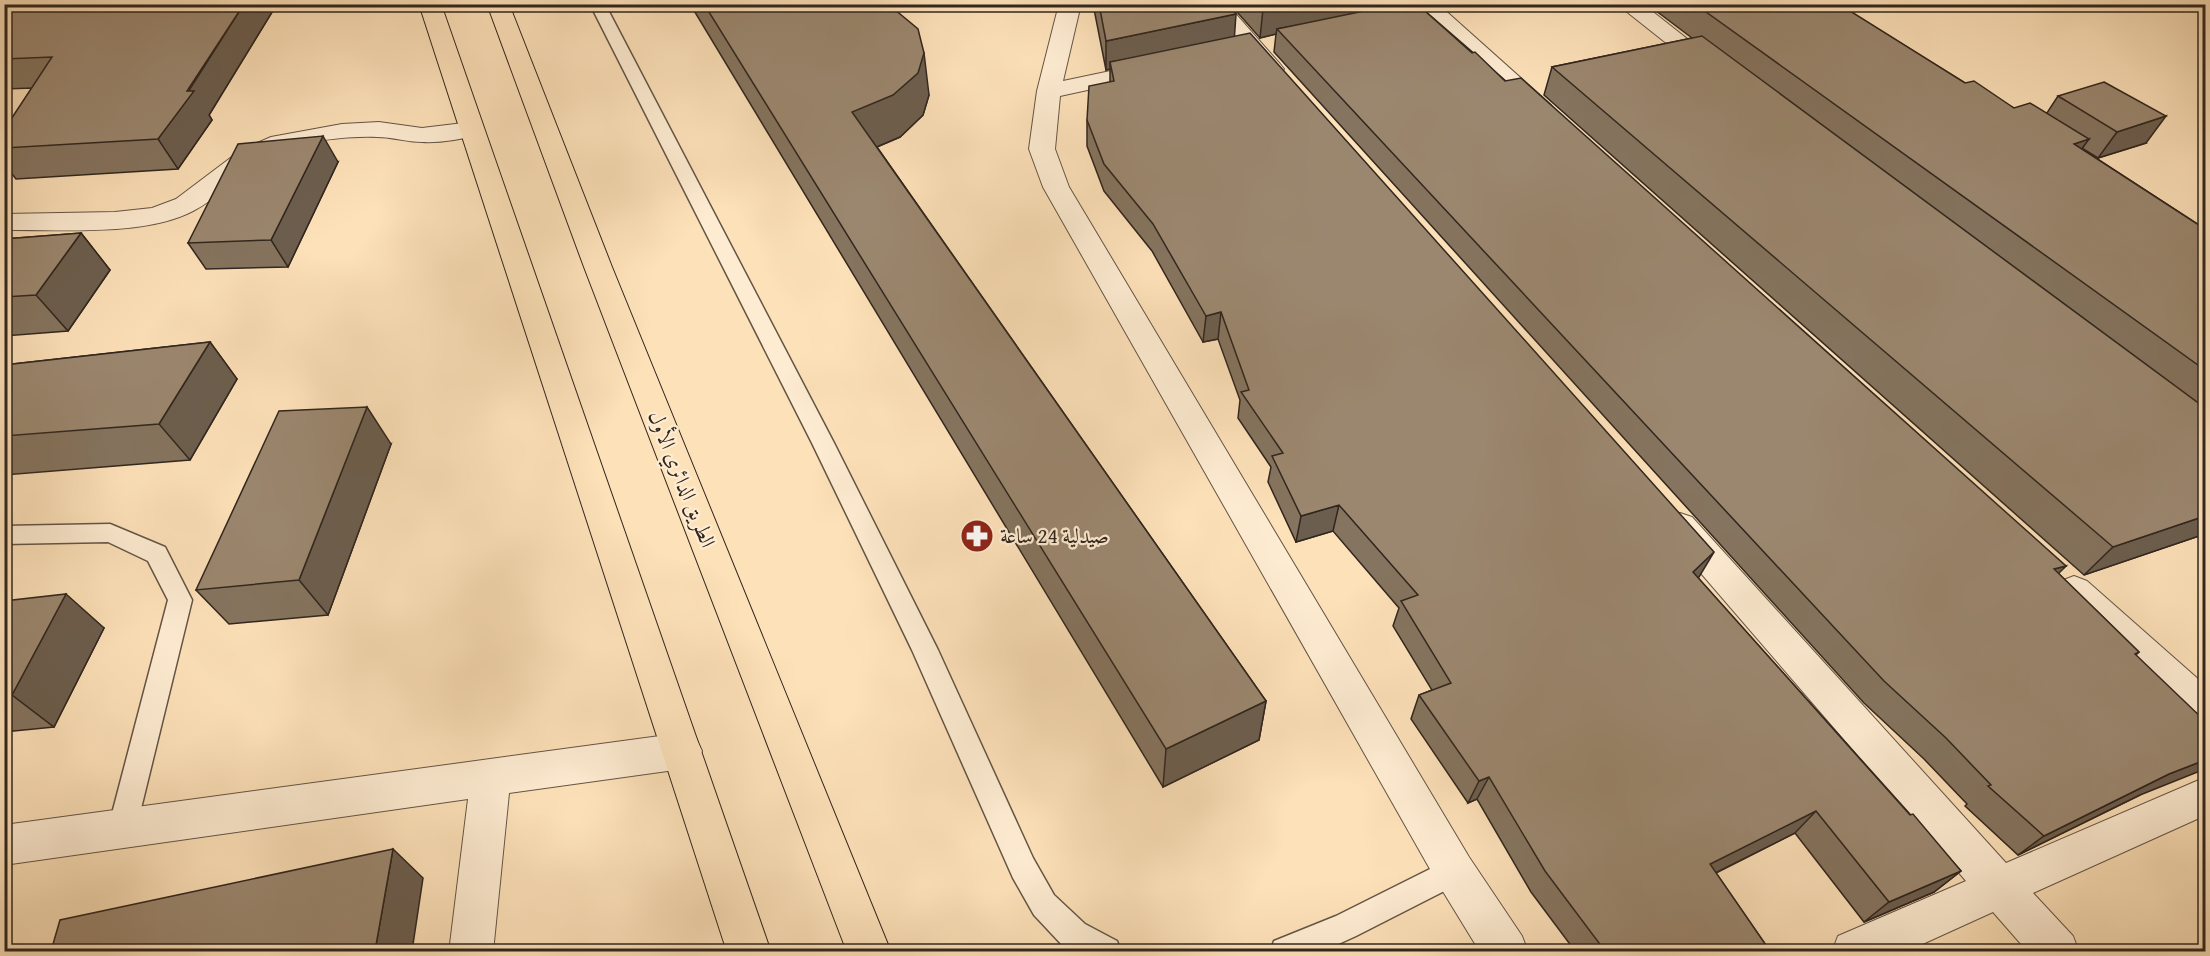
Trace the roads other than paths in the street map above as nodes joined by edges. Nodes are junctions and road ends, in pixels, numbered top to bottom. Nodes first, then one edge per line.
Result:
1 (430, 4) edge
2 (498, 4) edge
3 (597, 4) edge
4 (1070, 4) edge
5 (1215, 4) edge
6 (1628, 4) edge
7 (1432, 9) edge
8 (1174, 64) edge
9 (1732, 83) edge
10 (1293, 91) edge
11 (1049, 92) junction
12 (472, 129) junction
13 (1565, 131) edge
14 (4, 222) edge
15 (1658, 502) edge
16 (4, 535) edge
17 (2054, 573) edge
18 (2205, 710) edge
19 (682, 751) junction
20 (491, 777) junction
21 (2205, 795) edge
22 (122, 829) junction
23 (4, 845) edge
24 (1454, 871) junction
25 (1999, 886) junction
26 (471, 951) edge
27 (749, 951) edge
28 (869, 951) edge
29 (1106, 951) edge
30 (1285, 951) edge
31 (1506, 951) edge
32 (1854, 951) edge
33 (2057, 951) edge

1 - 12 main road
2 - 28 main road, الطريق الدائري الأول
3 - 29 lane
4 - 11 street
5 - 10 street
6 - 9 street
7 - 13 street
8 - 11 street
11 - 24 street
12 - 14 street
12 - 19 main road
15 - 25 street
16 - 22 lane
17 - 18 street
19 - 20 street
19 - 27 main road
20 - 22 street
20 - 26 street
21 - 25 street
22 - 23 street
24 - 30 lane
24 - 31 street
25 - 32 street
25 - 33 street

